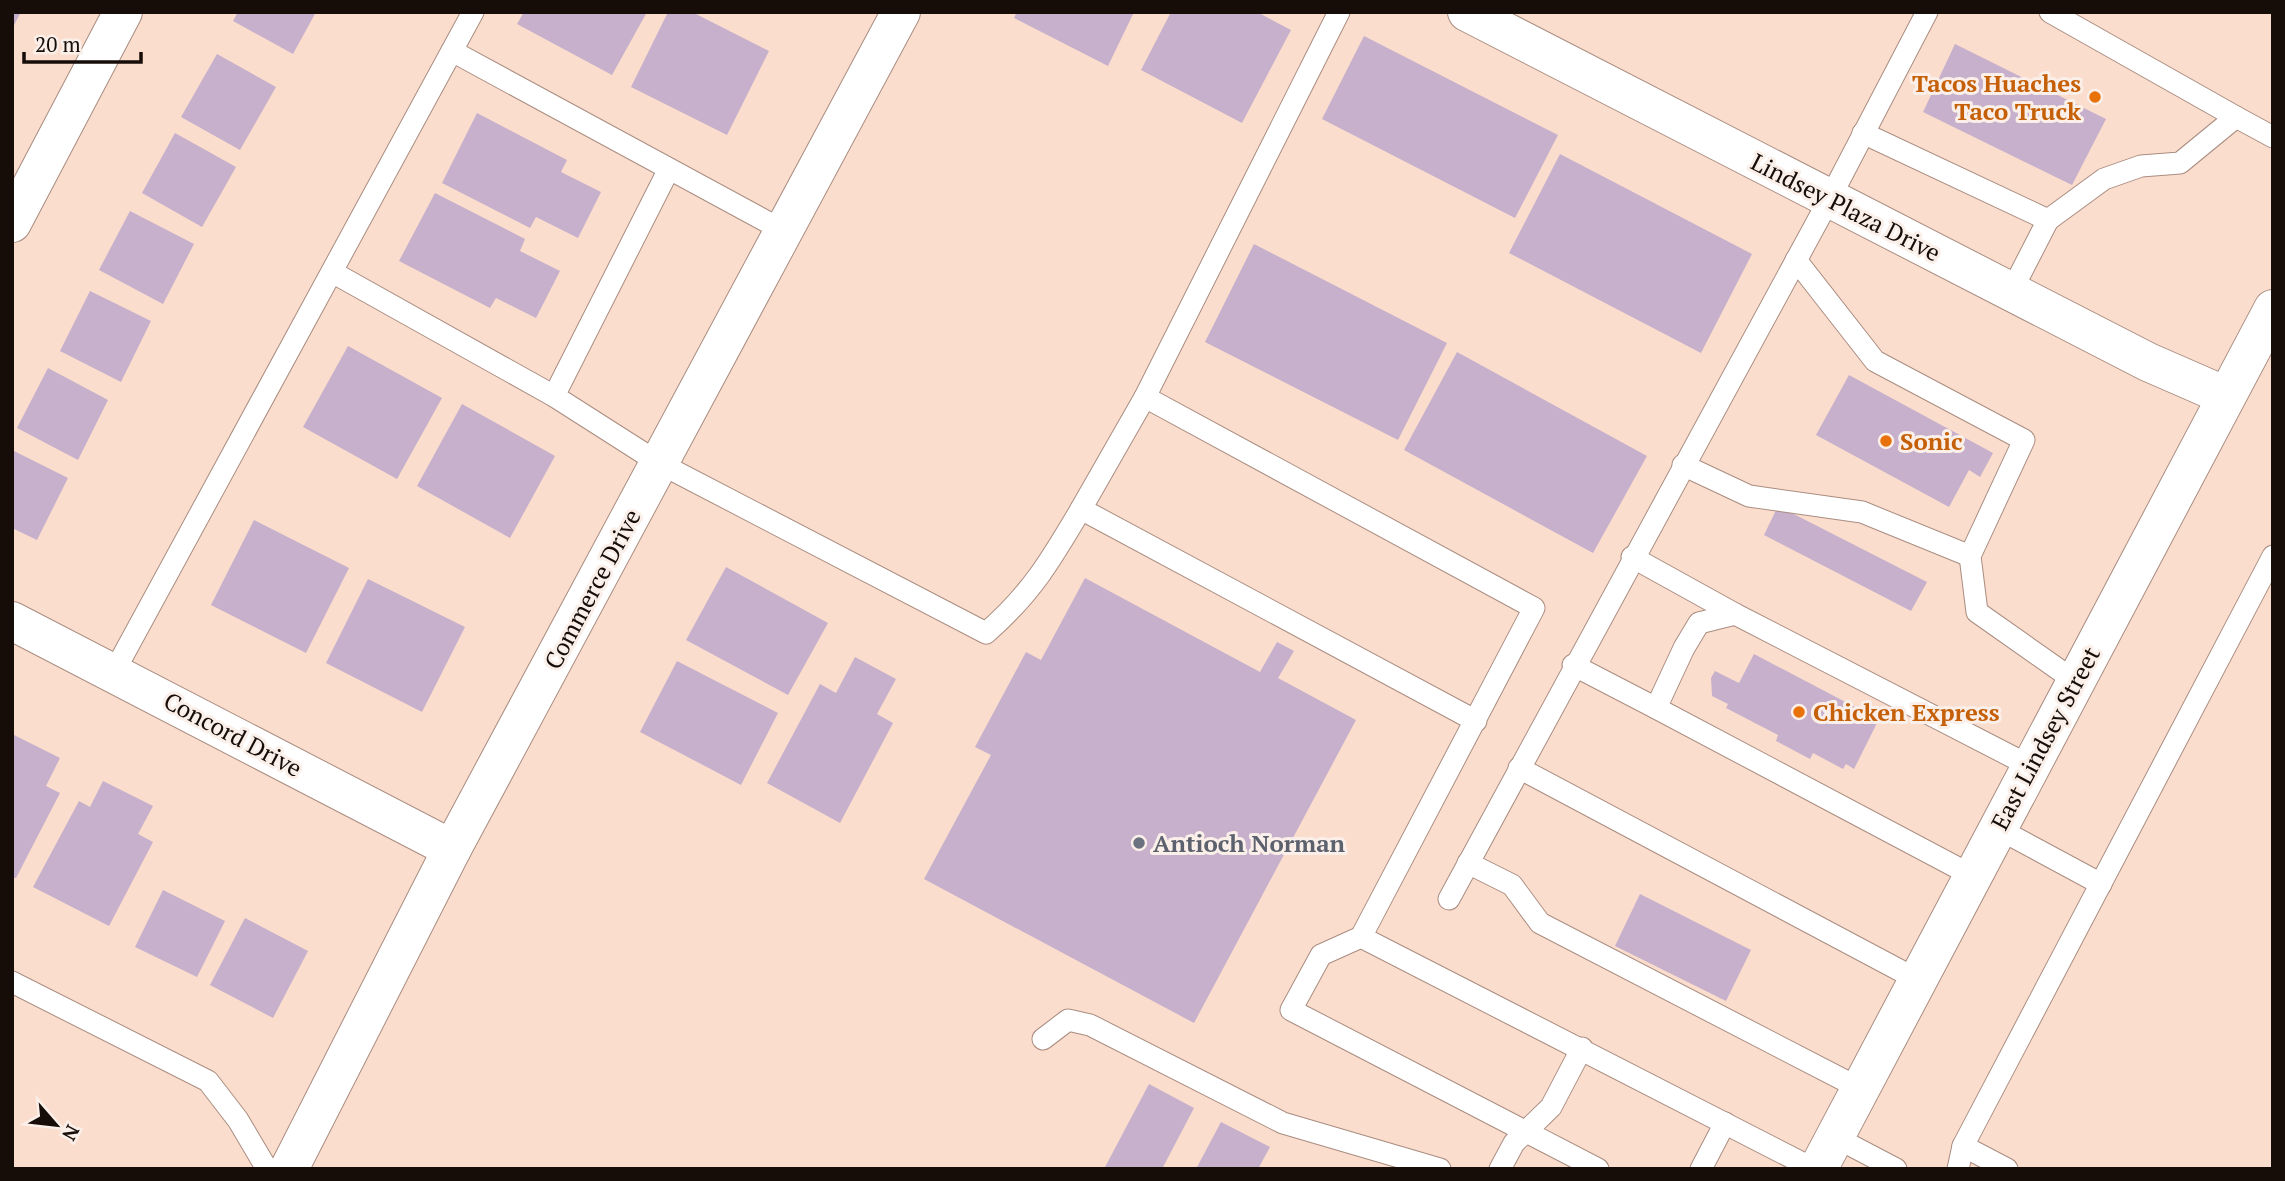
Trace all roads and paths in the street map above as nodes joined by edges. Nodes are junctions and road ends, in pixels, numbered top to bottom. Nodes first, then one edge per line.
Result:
1 (123, 12) edge
2 (474, 12) edge
3 (901, 12) edge
4 (1339, 12) edge
5 (1467, 12) edge
6 (1927, 12) edge
7 (2050, 12) edge
8 (452, 51) junction
9 (2236, 117) junction
10 (1863, 133) junction
11 (2273, 137) edge
12 (669, 169) junction
13 (1830, 198) junction
14 (2048, 220) junction
15 (12, 223) edge
16 (784, 231) junction
17 (1796, 260) junction
18 (332, 272) junction
19 (2011, 292) junction
20 (2273, 309) edge
21 (555, 396) junction
22 (2226, 396) junction
23 (1145, 397) junction
24 (659, 463) junction
25 (1683, 465) junction
26 (1081, 509) junction
27 (1970, 556) junction
28 (2273, 556) edge
29 (1632, 557) junction
30 (1735, 614) junction
31 (12, 621) edge
32 (1573, 665) junction
33 (114, 672) junction
34 (2075, 681) junction
35 (1656, 708) junction
36 (1476, 721) junction
37 (2030, 766) junction
38 (1518, 768) junction
39 (1997, 828) junction
40 (452, 849) junction
41 (1468, 863) junction
42 (1972, 876) junction
43 (2101, 884) junction
44 (1449, 900) dead end
45 (1361, 937) junction
46 (1918, 979) junction
47 (12, 982) edge
48 (1043, 1039) dead end
49 (1582, 1048) junction
50 (1861, 1089) junction
51 (1726, 1123) junction
52 (1526, 1132) junction
53 (1963, 1146) junction
54 (1371, 1149) junction
55 (1823, 1158) edge
56 (267, 1169) edge
57 (289, 1169) edge
58 (1362, 1169) edge
59 (1440, 1169) edge
60 (1500, 1169) edge
61 (1598, 1169) edge
62 (1701, 1169) edge
63 (1896, 1169) edge
64 (1958, 1169) edge
65 (2007, 1169) edge

1 - 15 street
2 - 8 lane
3 - 16 street, Commerce Drive
4 - 23 lane
5 - 13 street, Lindsey Plaza Drive
6 - 10 lane
7 - 9 lane
8 - 12 lane
8 - 18 lane
9 - 11 lane
9 - 14 lane
10 - 13 lane
10 - 14 lane
12 - 16 lane
12 - 21 lane
13 - 17 lane
13 - 19 street, Lindsey Plaza Drive
14 - 19 lane
16 - 24 street, Commerce Drive
17 - 25 lane
17 - 27 lane
18 - 21 lane
18 - 33 lane
19 - 22 street, Lindsey Plaza Drive
20 - 22 street, East Lindsey Street
21 - 24 lane
22 - 34 street, East Lindsey Street
23 - 26 lane
23 - 36 lane
24 - 26 lane
24 - 40 street, Commerce Drive
25 - 27 lane
25 - 29 lane
26 - 36 lane
27 - 34 lane
28 - 43 lane
29 - 30 lane
29 - 32 lane
30 - 35 lane
30 - 37 lane
31 - 33 street, Concord Drive
32 - 35 lane
32 - 38 lane
33 - 40 street, Concord Drive
34 - 37 street, East Lindsey Street
35 - 42 lane
36 - 45 lane
37 - 39 street, East Lindsey Street
38 - 41 lane
38 - 46 lane
39 - 42 street, East Lindsey Street
39 - 43 lane
40 - 57 street, Commerce Drive
41 - 44 lane
41 - 50 lane
42 - 46 street, East Lindsey Street
43 - 53 lane
45 - 49 lane
45 - 52 lane
46 - 50 street, East Lindsey Street
47 - 56 lane
48 - 54 lane
49 - 51 lane
49 - 52 lane
50 - 55 street, East Lindsey Street
51 - 55 lane
51 - 62 lane
52 - 60 lane
52 - 61 lane
53 - 64 lane
53 - 65 lane
54 - 58 lane
54 - 59 lane
55 - 63 lane

